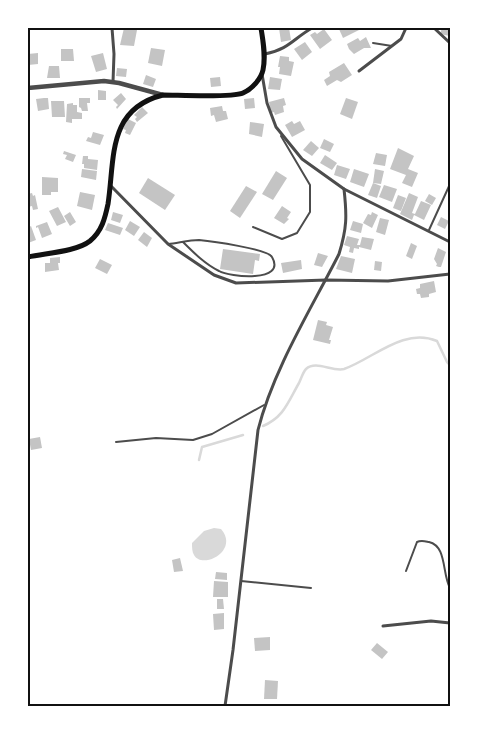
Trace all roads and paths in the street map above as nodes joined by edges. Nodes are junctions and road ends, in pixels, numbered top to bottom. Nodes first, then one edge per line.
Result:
1 (112, 28) edge
2 (261, 28) edge
3 (312, 28) edge
4 (406, 28) edge
5 (434, 28) edge
6 (373, 43) dead end
7 (450, 43) edge
8 (392, 46) junction
9 (264, 54) junction
10 (359, 71) dead end
11 (262, 74) junction
12 (113, 82) junction
13 (28, 88) edge
14 (163, 95) junction
15 (276, 127) junction
16 (450, 184) edge
17 (110, 186) junction
18 (344, 189) junction
19 (254, 228) dead end
20 (429, 230) junction
21 (183, 242) junction
22 (450, 242) edge
23 (168, 244) junction
24 (28, 257) edge
25 (450, 274) edge
26 (326, 280) junction
27 (264, 405) junction
28 (116, 442) dead end
29 (406, 571) dead end
30 (241, 580) junction
31 (311, 588) dead end
32 (450, 588) edge
33 (450, 623) edge
34 (383, 626) dead end
35 (225, 706) edge

1 - 12 street
2 - 9 main road
3 - 9 street
4 - 8 street
5 - 7 street
6 - 8 lane
8 - 10 street
9 - 11 main road
11 - 14 main road
11 - 15 street
12 - 13 street
12 - 14 street
14 - 17 main road
15 - 18 street
15 - 19 lane
16 - 20 lane
17 - 23 street
17 - 24 main road
18 - 20 street
18 - 26 street
20 - 22 street
21 - 21 lane
21 - 23 lane
23 - 26 street
25 - 26 street
26 - 27 street
27 - 28 lane
27 - 30 street
29 - 32 lane
30 - 31 lane
30 - 35 street
33 - 34 street

